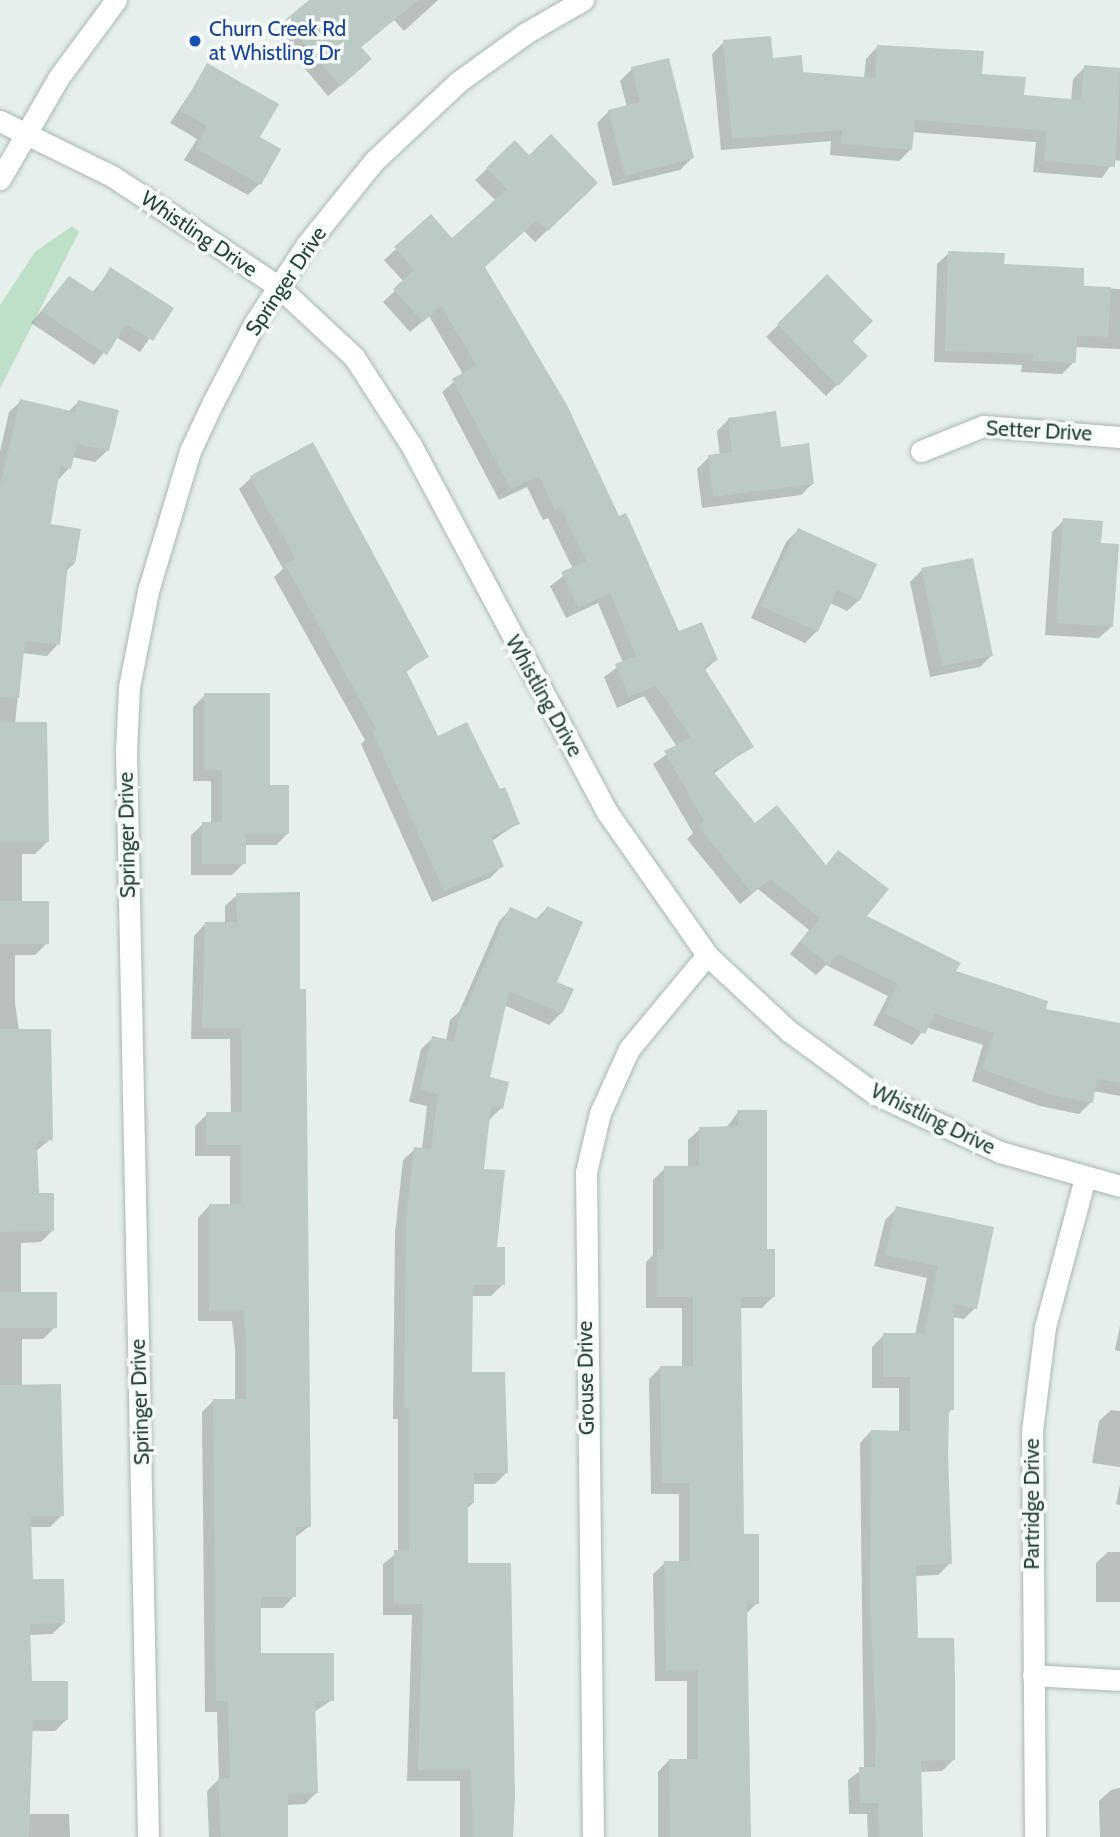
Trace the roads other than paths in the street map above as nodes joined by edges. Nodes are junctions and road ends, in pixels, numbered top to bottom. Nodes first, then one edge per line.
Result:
1 (116, 0) edge
2 (583, 0) edge
3 (0, 121) edge
4 (27, 132) junction
5 (0, 179) edge
6 (279, 287) junction
7 (1120, 437) edge
8 (921, 452) dead end
9 (707, 955) junction
10 (1085, 1178) junction
11 (1120, 1186) edge
12 (1033, 1675) junction
13 (1120, 1680) edge
14 (148, 1837) edge
15 (593, 1837) edge
16 (1035, 1837) edge

1 - 4 street
2 - 6 street, Springer Drive
3 - 4 street, Whistling Drive
4 - 5 street
4 - 6 street, Whistling Drive
6 - 9 street, Whistling Drive
6 - 14 street, Springer Drive
7 - 8 street, Setter Drive
9 - 10 street, Whistling Drive
9 - 15 street, Grouse Drive
10 - 11 street, Whistling Drive
10 - 12 street, Partridge Drive
12 - 13 street
12 - 16 street, Partridge Drive

